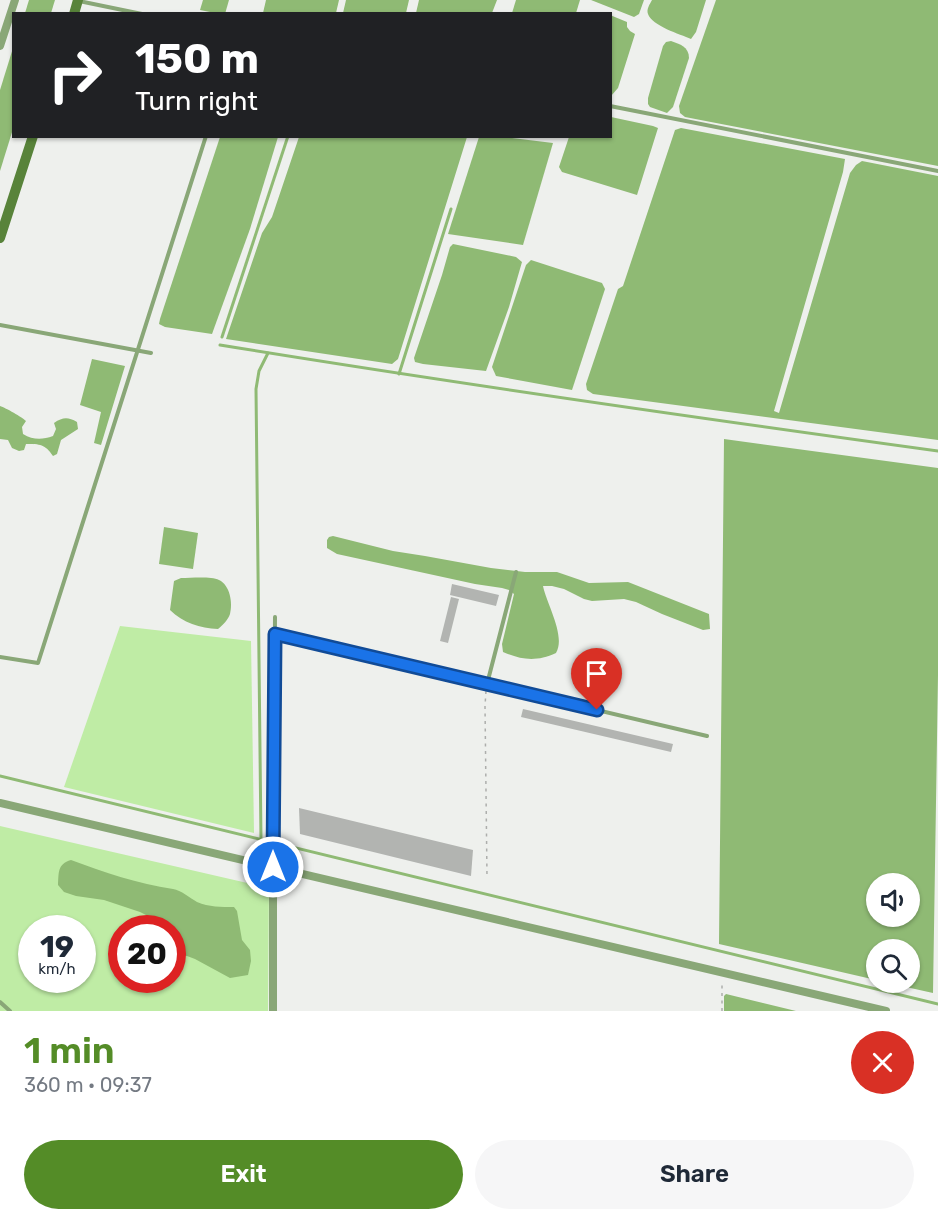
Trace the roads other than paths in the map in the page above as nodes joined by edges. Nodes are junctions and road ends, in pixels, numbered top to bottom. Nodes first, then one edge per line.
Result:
1 (15, 0) edge
2 (78, 1) edge
3 (132, 12) edge
4 (0, 46) edge
5 (612, 106) edge
6 (32, 138) edge
7 (205, 138) edge
8 (938, 171) edge
9 (0, 238) edge
10 (0, 325) edge
11 (138, 350) junction
12 (152, 353) dead end
13 (516, 572) dead end
14 (275, 617) dead end
15 (275, 634) junction
16 (0, 657) edge
17 (487, 684) junction
18 (707, 736) dead end
19 (0, 803) edge
20 (273, 867) junction
21 (0, 1002) edge
22 (10, 1011) edge
23 (273, 1011) edge
24 (886, 1011) edge

1 - 4 street
2 - 3 lane
5 - 8 lane
6 - 9 main road
7 - 11 lane
10 - 11 lane
11 - 12 lane
11 - 16 lane
13 - 17 lane
14 - 15 lane
15 - 17 lane
15 - 20 lane
17 - 18 lane
19 - 20 street
20 - 23 street
20 - 24 street
21 - 22 lane

